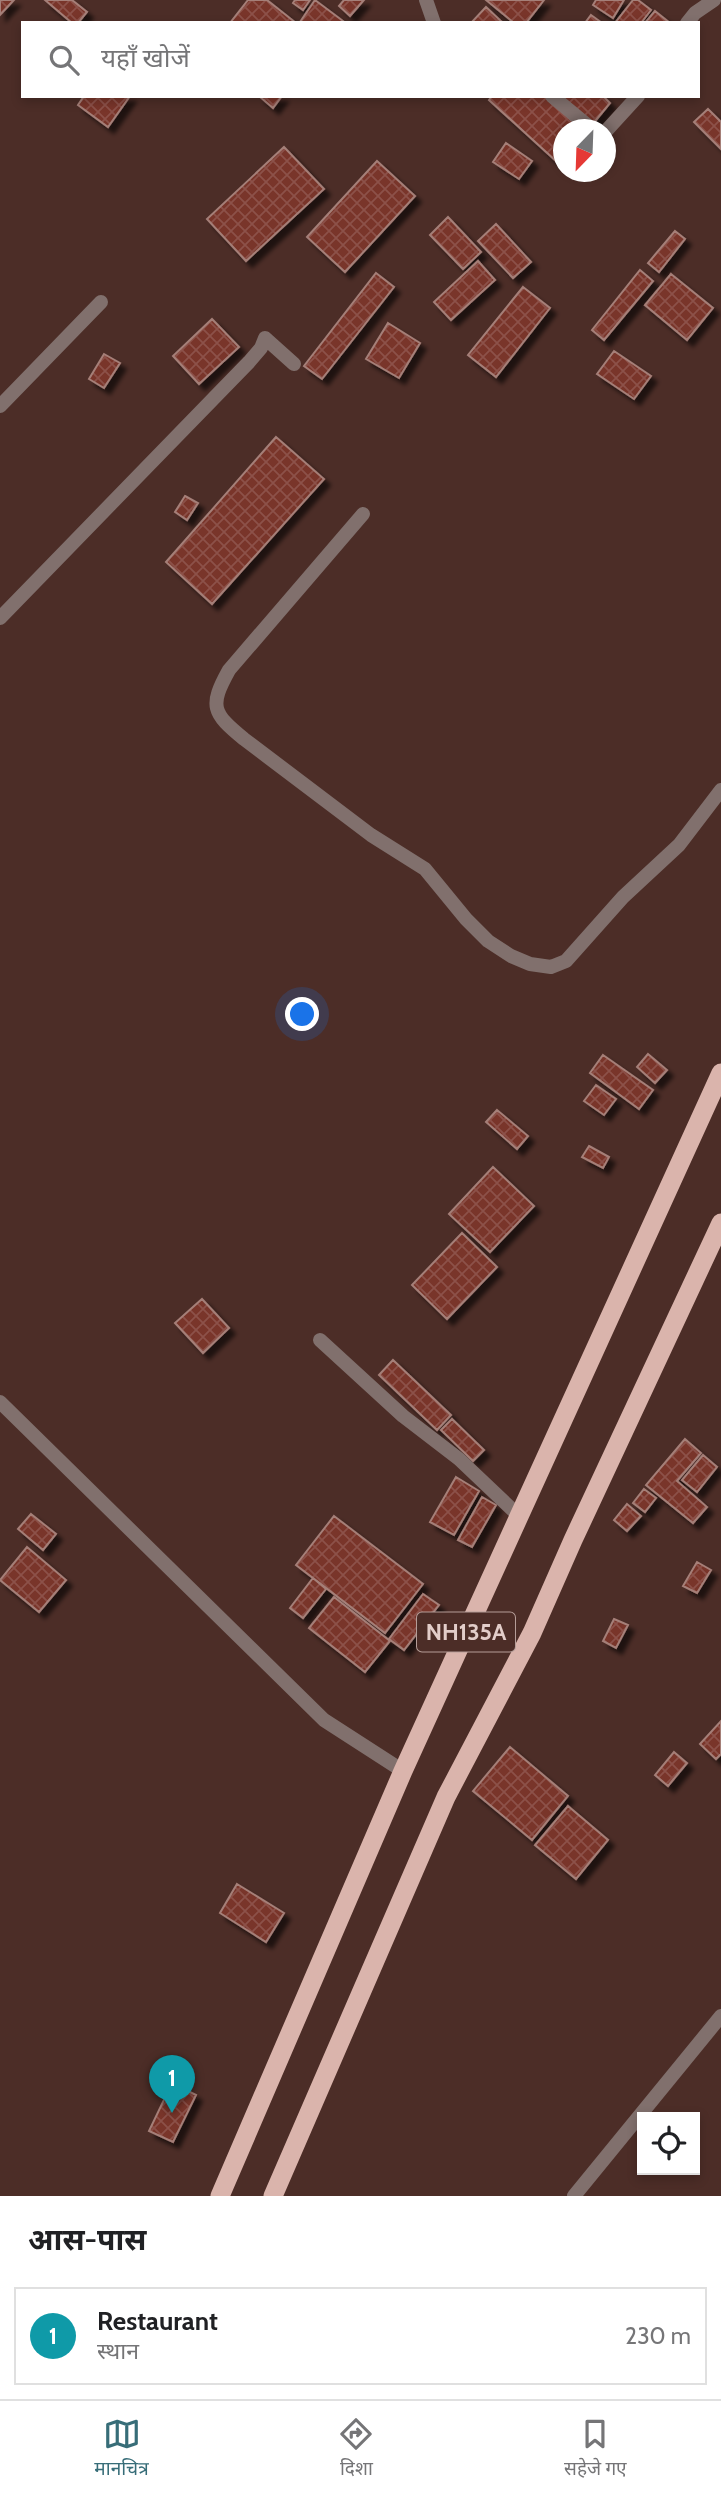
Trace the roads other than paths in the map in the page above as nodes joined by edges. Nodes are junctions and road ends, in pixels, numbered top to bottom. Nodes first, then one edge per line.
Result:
1 (426, 0) edge
2 (714, 0) edge
3 (433, 21) edge
4 (689, 21) edge
5 (554, 98) edge
6 (636, 98) edge
7 (580, 119) edge
8 (616, 120) edge
9 (101, 302) dead end
10 (294, 364) dead end
11 (0, 406) edge
12 (363, 514) dead end
13 (0, 618) edge
14 (721, 790) edge
15 (721, 1073) edge
16 (721, 1223) edge
17 (320, 1340) dead end
18 (0, 1402) edge
19 (519, 1516) junction
20 (402, 1771) junction
21 (721, 2016) edge
22 (220, 2196) edge
23 (273, 2196) edge
24 (574, 2196) edge

1 - 3 street
2 - 4 street
5 - 7 street
6 - 8 street
9 - 11 street
10 - 13 street
12 - 14 street
15 - 19 highway, NH135A
16 - 23 highway, NH135A
17 - 19 street
18 - 20 street
19 - 20 highway, NH135A
20 - 22 highway, NH135A
21 - 24 street

